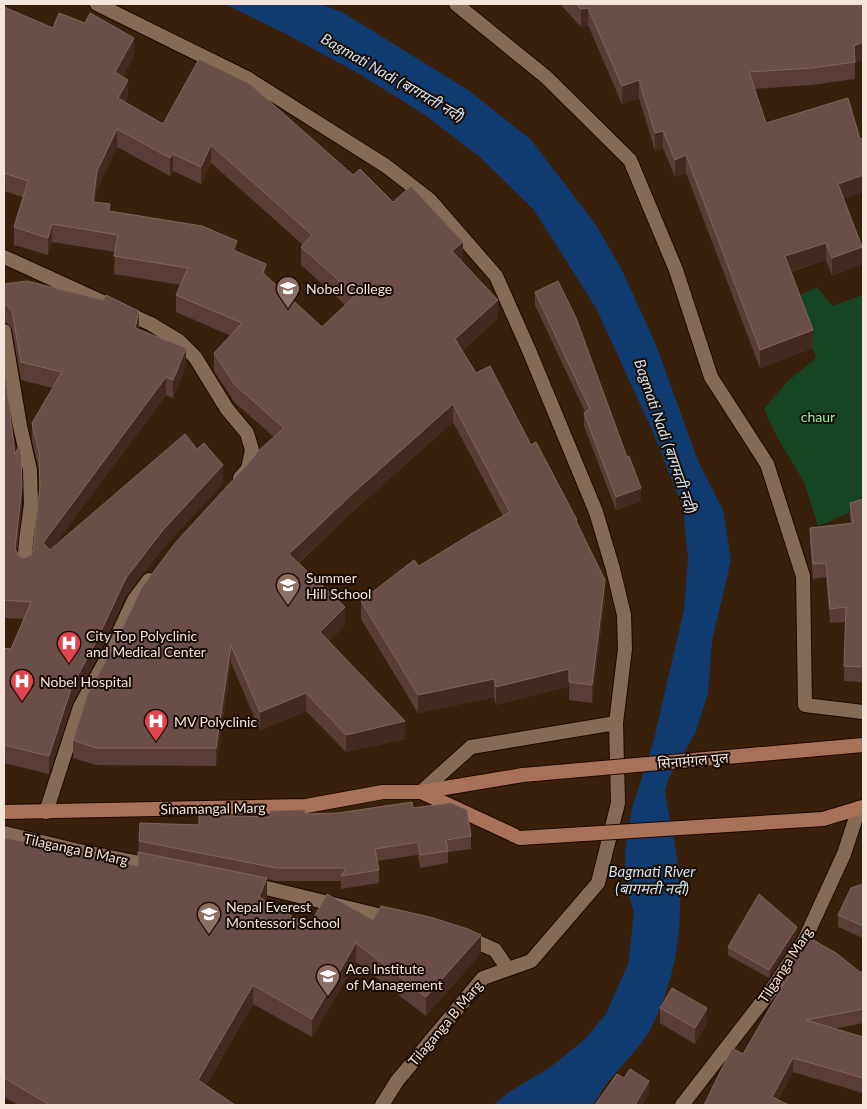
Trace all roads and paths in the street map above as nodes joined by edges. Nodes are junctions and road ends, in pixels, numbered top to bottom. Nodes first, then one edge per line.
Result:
1 (97, 4) edge
2 (456, 4) edge
3 (4, 256) edge
4 (4, 332) edge
5 (232, 486) edge
6 (24, 567) edge
7 (157, 570) edge
8 (863, 712) edge
9 (616, 723) junction
10 (863, 745) edge
11 (523, 775) joint
12 (421, 792) junction
13 (861, 808) edge
14 (4, 812) edge
15 (46, 812) junction
16 (4, 833) edge
17 (173, 869) edge
18 (232, 880) edge
19 (403, 921) edge
20 (450, 932) edge
21 (805, 939) junction
22 (820, 948) edge
23 (508, 969) junction
24 (382, 1105) edge
25 (682, 1105) edge

1 - 9 street, Tilaganga B Marg
2 - 8 street
3 - 5 street
4 - 6 street
7 - 15 street
9 - 12 street
9 - 23 street, Tilaganga B Marg
10 - 11 main road, सिनामंगल पुल, bridge
11 - 12 main road, Sinamangal Marg
12 - 13 main road, Sinamangal Marg, bridge
12 - 15 main road, Sinamangal Marg
13 - 21 street, Tilganga Marg
14 - 15 main road, Sinamangal Marg
16 - 17 street, Tilaganga B Marg
18 - 19 street
20 - 23 street
21 - 22 street
21 - 25 street, Tilganga Marg
23 - 24 street, Tilaganga B Marg

